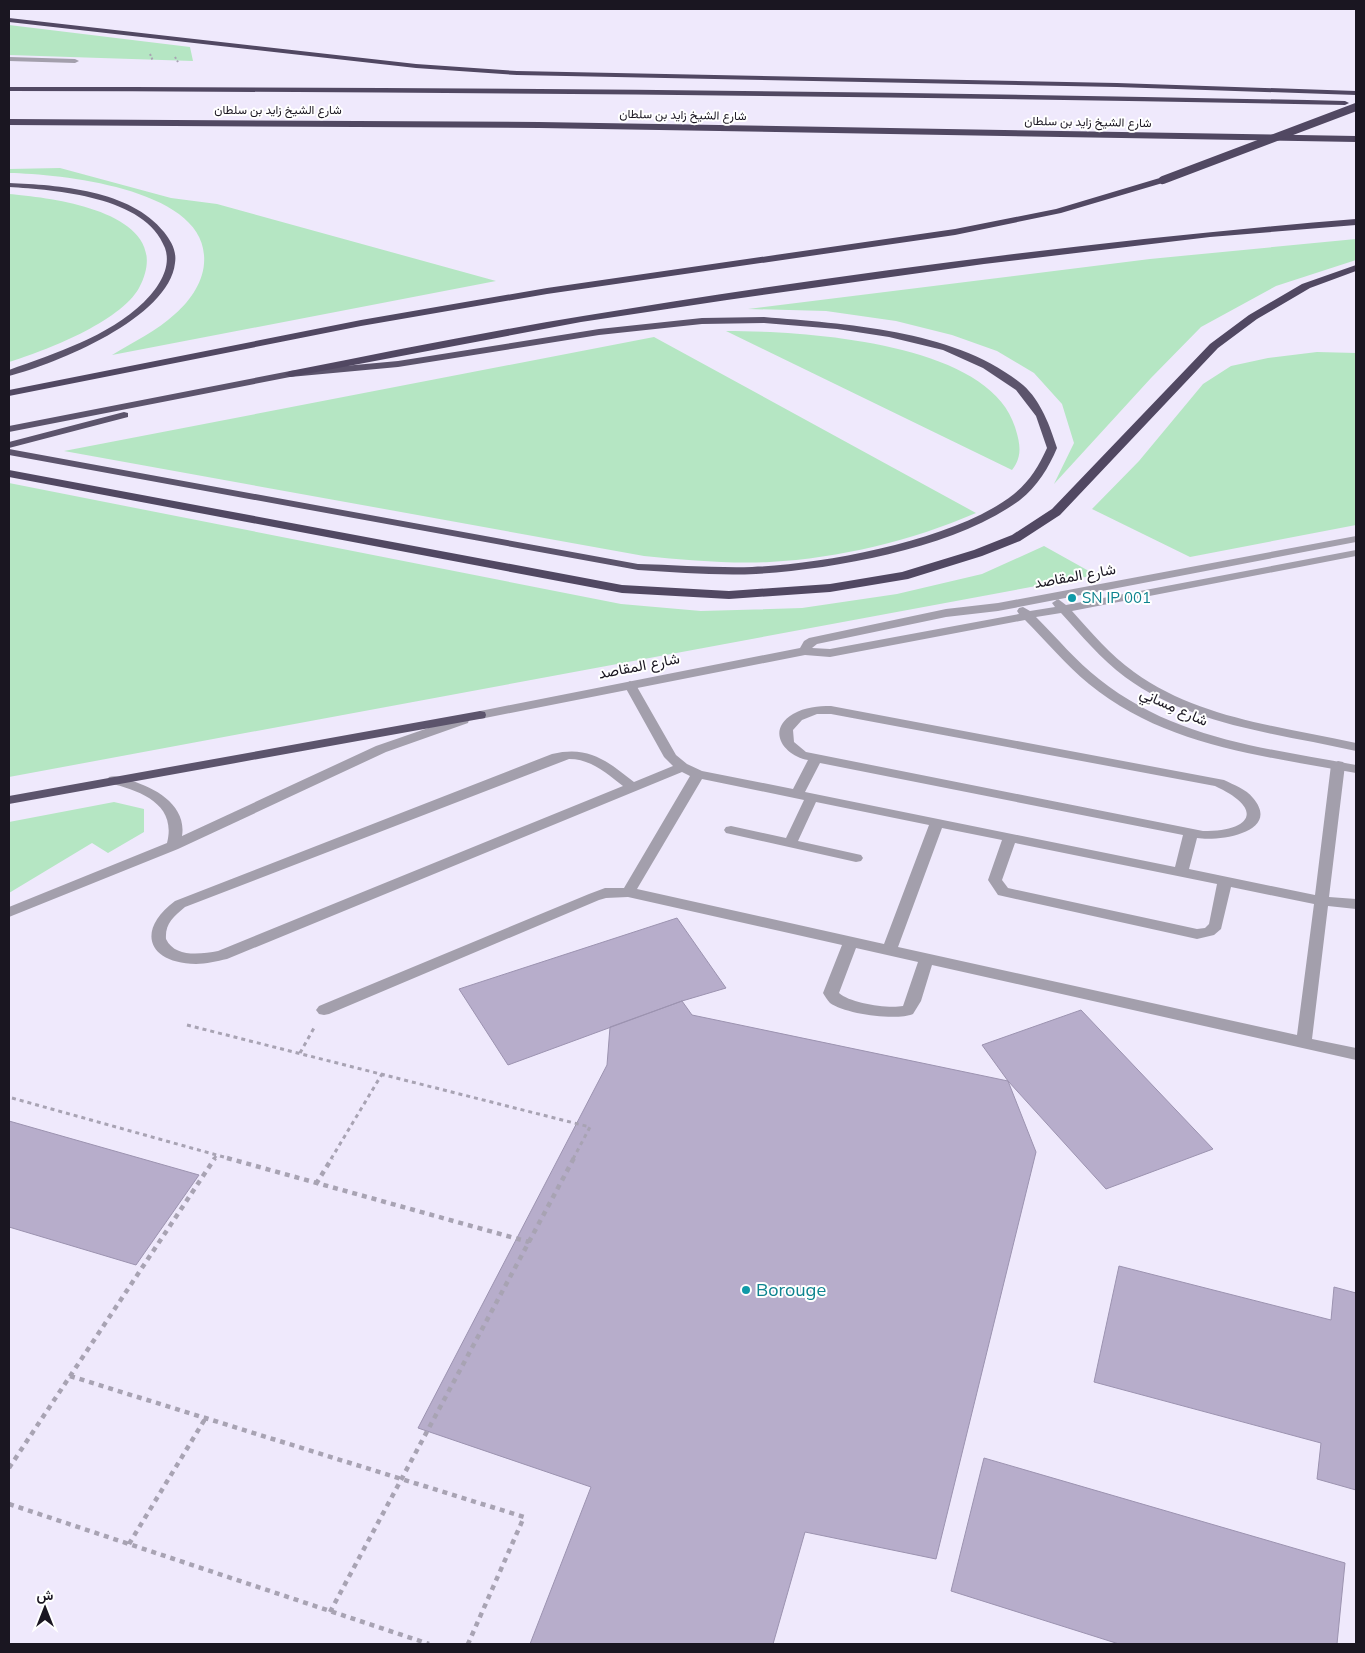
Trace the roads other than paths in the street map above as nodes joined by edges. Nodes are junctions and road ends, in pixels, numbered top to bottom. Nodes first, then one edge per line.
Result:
1 (9, 20) edge
2 (9, 59) edge
3 (75, 61) dead end
4 (9, 89) edge
5 (1356, 93) edge
6 (1356, 105) edge
7 (9, 122) edge
8 (1356, 139) edge
9 (9, 185) edge
10 (1356, 222) edge
11 (1356, 268) edge
12 (9, 373) edge
13 (290, 374) junction
14 (9, 393) edge
15 (184, 394) junction
16 (38, 423) joint
17 (9, 429) edge
18 (9, 444) edge
19 (9, 452) edge
20 (9, 474) edge
21 (1356, 539) edge
22 (1356, 553) edge
23 (1052, 597) junction
24 (1015, 604) junction
25 (1063, 608) junction
26 (1027, 615) junction
27 (804, 651) junction
28 (630, 685) junction
29 (480, 715) junction
30 (1356, 747) edge
31 (816, 758) junction
32 (1338, 765) junction
33 (682, 767) junction
34 (1356, 769) edge
35 (698, 774) junction
36 (114, 780) junction
37 (633, 787) junction
38 (797, 794) junction
39 (812, 797) junction
40 (9, 800) edge
41 (937, 823) junction
42 (731, 830) dead end
43 (1191, 832) junction
44 (1010, 838) junction
45 (790, 843) junction
46 (173, 846) junction
47 (856, 858) dead end
48 (1181, 872) junction
49 (1225, 882) junction
50 (628, 892) junction
51 (1322, 901) junction
52 (1356, 904) edge
53 (9, 912) edge
54 (851, 941) junction
55 (890, 950) junction
56 (928, 958) junction
57 (324, 1010) road end
58 (1304, 1043) junction
59 (1356, 1054) edge

1 - 5 highway
2 - 3 street
4 - 6 highway, شارع الشيخ زايد بن سلطان
6 - 14 highway, bridge
7 - 8 highway, شارع الشيخ زايد بن سلطان
9 - 12 highway
10 - 13 highway
11 - 20 highway
13 - 15 highway
13 - 19 highway
15 - 16 highway
15 - 18 highway
16 - 17 highway
21 - 23 street, شارع المقاصد
22 - 25 street, شارع المقاصد
23 - 24 street, شارع المقاصد
23 - 25 street, شارع مِسانِي
24 - 26 street, شارع مِسانِي
24 - 27 street, شارع المقاصد
25 - 26 street, شارع المقاصد
25 - 30 street, شارع مِسانِي
26 - 27 street, شارع المقاصد
26 - 32 street, شارع مِسانِي
27 - 28 street, شارع المقاصد
28 - 29 street, شارع المقاصد
28 - 33 street
29 - 36 highway
29 - 46 street, شارع المقاصد
31 - 38 street
31 - 43 street
31 - 43 street
32 - 34 street, شارع مِسانِي
32 - 51 street
33 - 35 street
33 - 37 street
35 - 38 street
35 - 50 street
36 - 40 highway
36 - 46 street
37 - 37 street
38 - 39 street
39 - 41 street
39 - 45 street
41 - 44 street
41 - 55 street
42 - 45 street
43 - 48 street
44 - 48 street
44 - 49 street
45 - 47 street
46 - 53 street, شارع المقاصد
48 - 49 street
49 - 51 street
50 - 54 street
50 - 57 street
51 - 52 street
51 - 58 street
54 - 55 street
54 - 56 street
55 - 56 street
56 - 58 street
58 - 59 street

